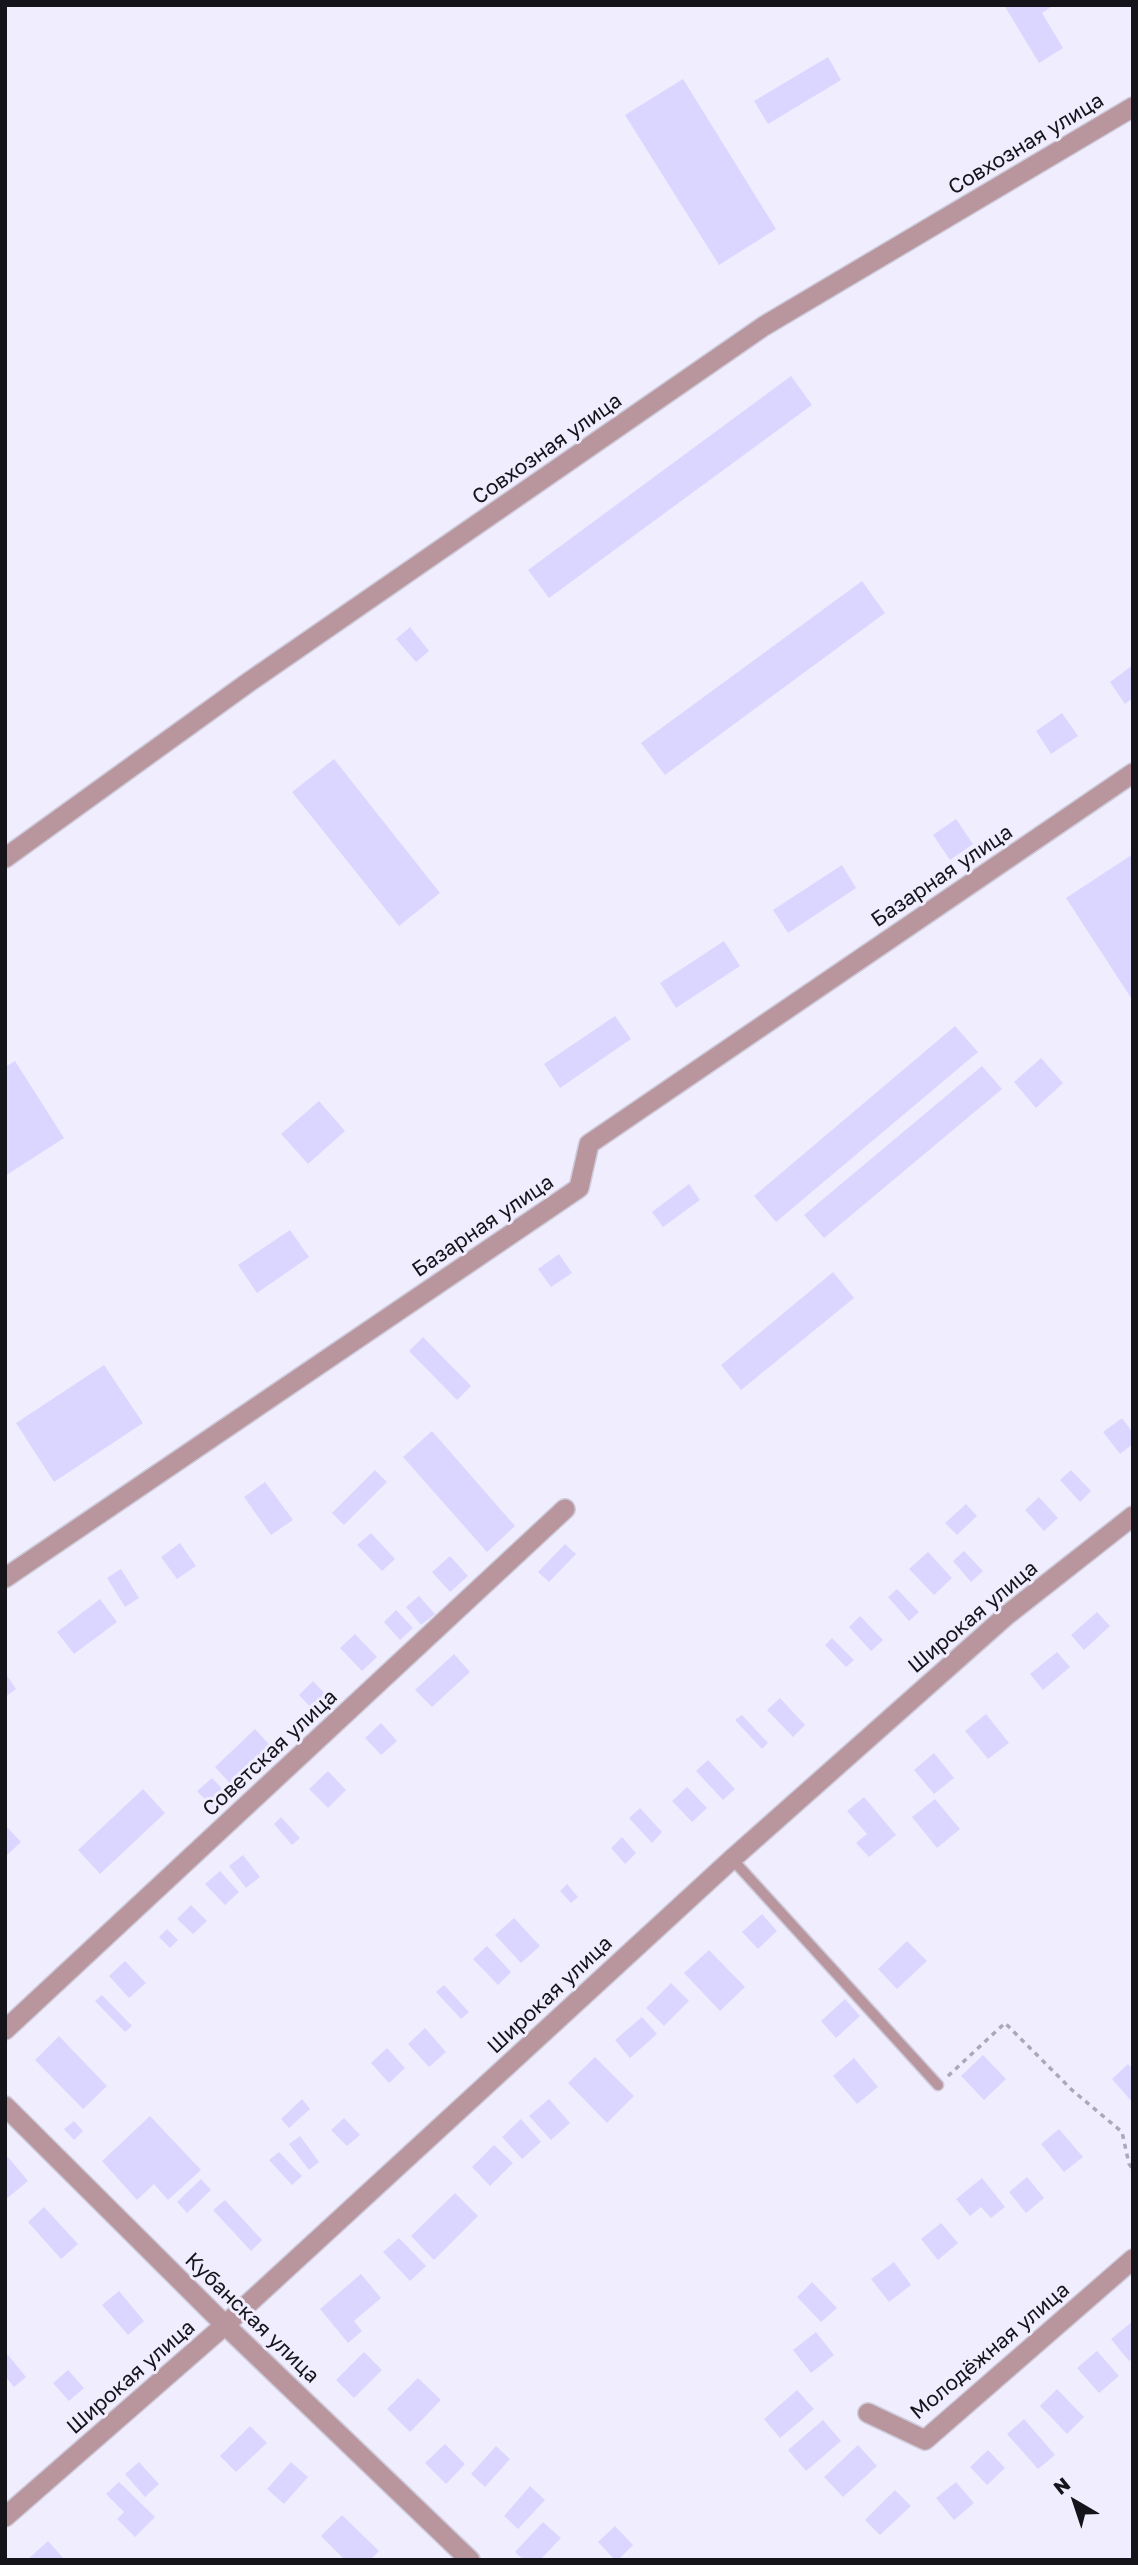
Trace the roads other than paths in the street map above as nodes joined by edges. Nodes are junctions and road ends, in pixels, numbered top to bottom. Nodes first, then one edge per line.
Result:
1 (1133, 107) edge
2 (1133, 773) edge
3 (5, 858) edge
4 (565, 1509) dead end
5 (1133, 1516) edge
6 (5, 1578) edge
7 (732, 1859) junction
8 (5, 2030) edge
9 (938, 2085) road end
10 (5, 2106) edge
11 (1133, 2259) edge
12 (225, 2325) junction
13 (868, 2413) dead end
14 (5, 2517) edge
15 (470, 2560) edge

1 - 3 street, Совхозная улица
2 - 6 street, Базарная улица
4 - 8 street, Советская улица
5 - 7 street, Широкая улица
7 - 9 lane
7 - 12 street, Широкая улица
10 - 12 street, Кубанская улица
11 - 13 street, Молодёжная улица
12 - 14 street, Широкая улица
12 - 15 street, Кубанская улица

